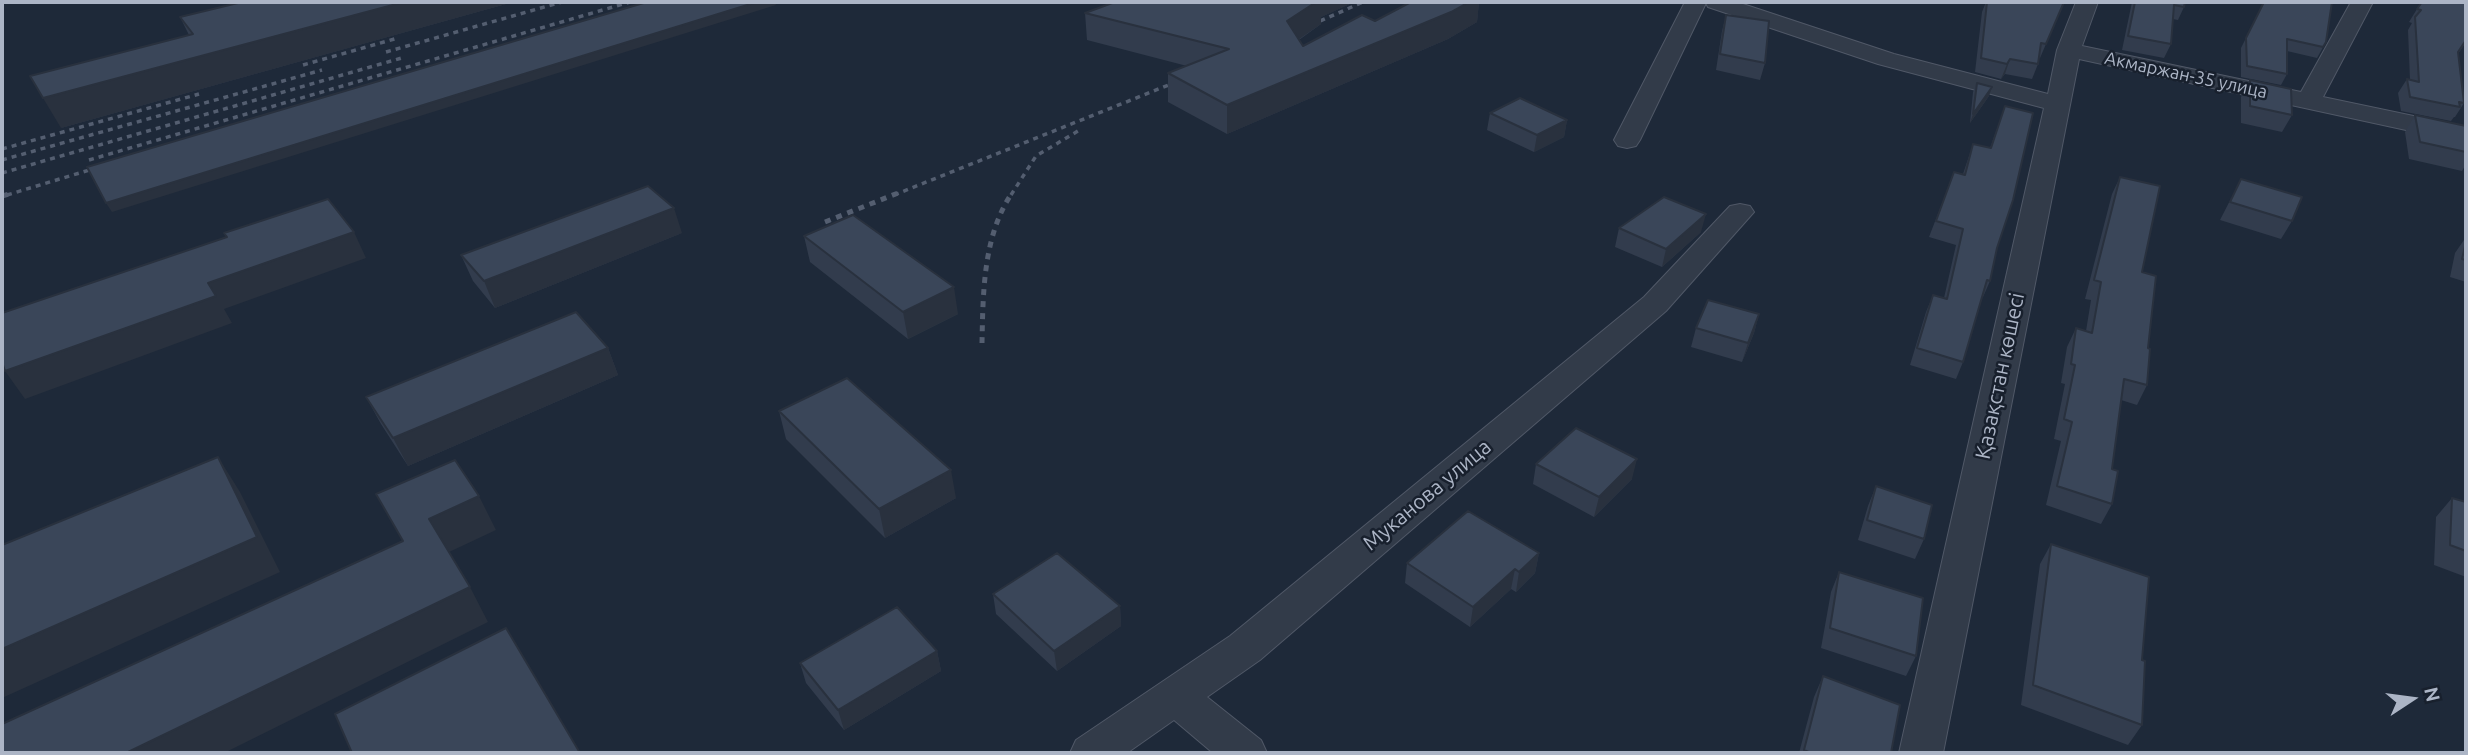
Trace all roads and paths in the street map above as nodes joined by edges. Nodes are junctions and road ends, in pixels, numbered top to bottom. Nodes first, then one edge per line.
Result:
1 (1696, 2) edge
2 (1716, 2) edge
3 (2087, 2) edge
4 (2362, 2) edge
5 (2069, 50) junction
6 (2308, 101) junction
7 (2058, 104) junction
8 (2466, 135) edge
9 (1627, 140) dead end
10 (1740, 212) dead end
11 (1175, 696) junction
12 (1092, 753) edge
13 (1245, 753) edge
14 (1921, 753) edge

1 - 9 street
2 - 7 street
3 - 5 street, Қазақстан көшесі
4 - 6 street
5 - 6 street, Акмаржан-35 улица
5 - 7 street, Қазақстан көшесі
6 - 8 street, Акмаржан-35 улица
7 - 14 street, Қазақстан көшесі
10 - 11 street, Муканова улица
11 - 12 street, Муканова улица
11 - 13 street

